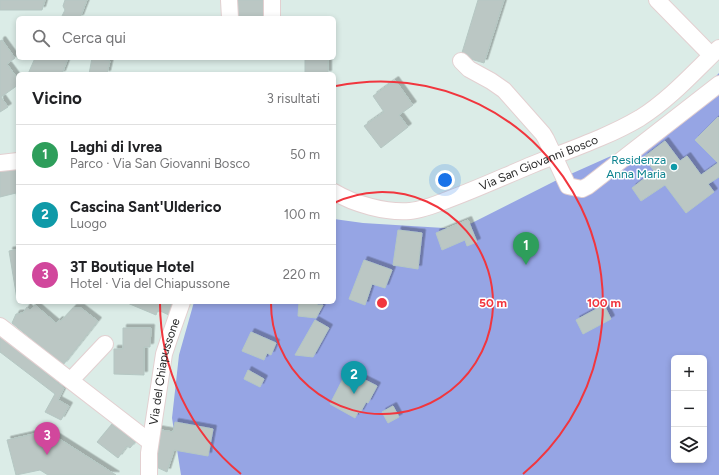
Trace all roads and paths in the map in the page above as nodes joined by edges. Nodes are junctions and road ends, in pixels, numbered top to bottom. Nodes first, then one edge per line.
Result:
1 (229, 0) edge
2 (272, 0) edge
3 (657, 0) edge
4 (230, 16) edge
5 (272, 16) edge
6 (715, 52) edge
7 (461, 61) dead end
8 (719, 84) edge
9 (554, 156) junction
10 (16, 161) edge
11 (0, 163) edge
12 (336, 193) edge
13 (181, 304) edge
14 (0, 326) edge
15 (105, 344) dead end
16 (71, 380) junction
17 (150, 442) junction
18 (149, 475) edge

1 - 4 street
2 - 5 street
3 - 6 street
6 - 9 street, Via San Giovanni Bosco
7 - 9 street
8 - 9 street
9 - 12 street, Via San Giovanni Bosco
10 - 11 street
13 - 17 street, Via del Chiapussone
14 - 16 street, Via del Chiapussone
15 - 16 street
16 - 17 street, Via del Chiapussone
17 - 18 street, Via del Chiapussone

